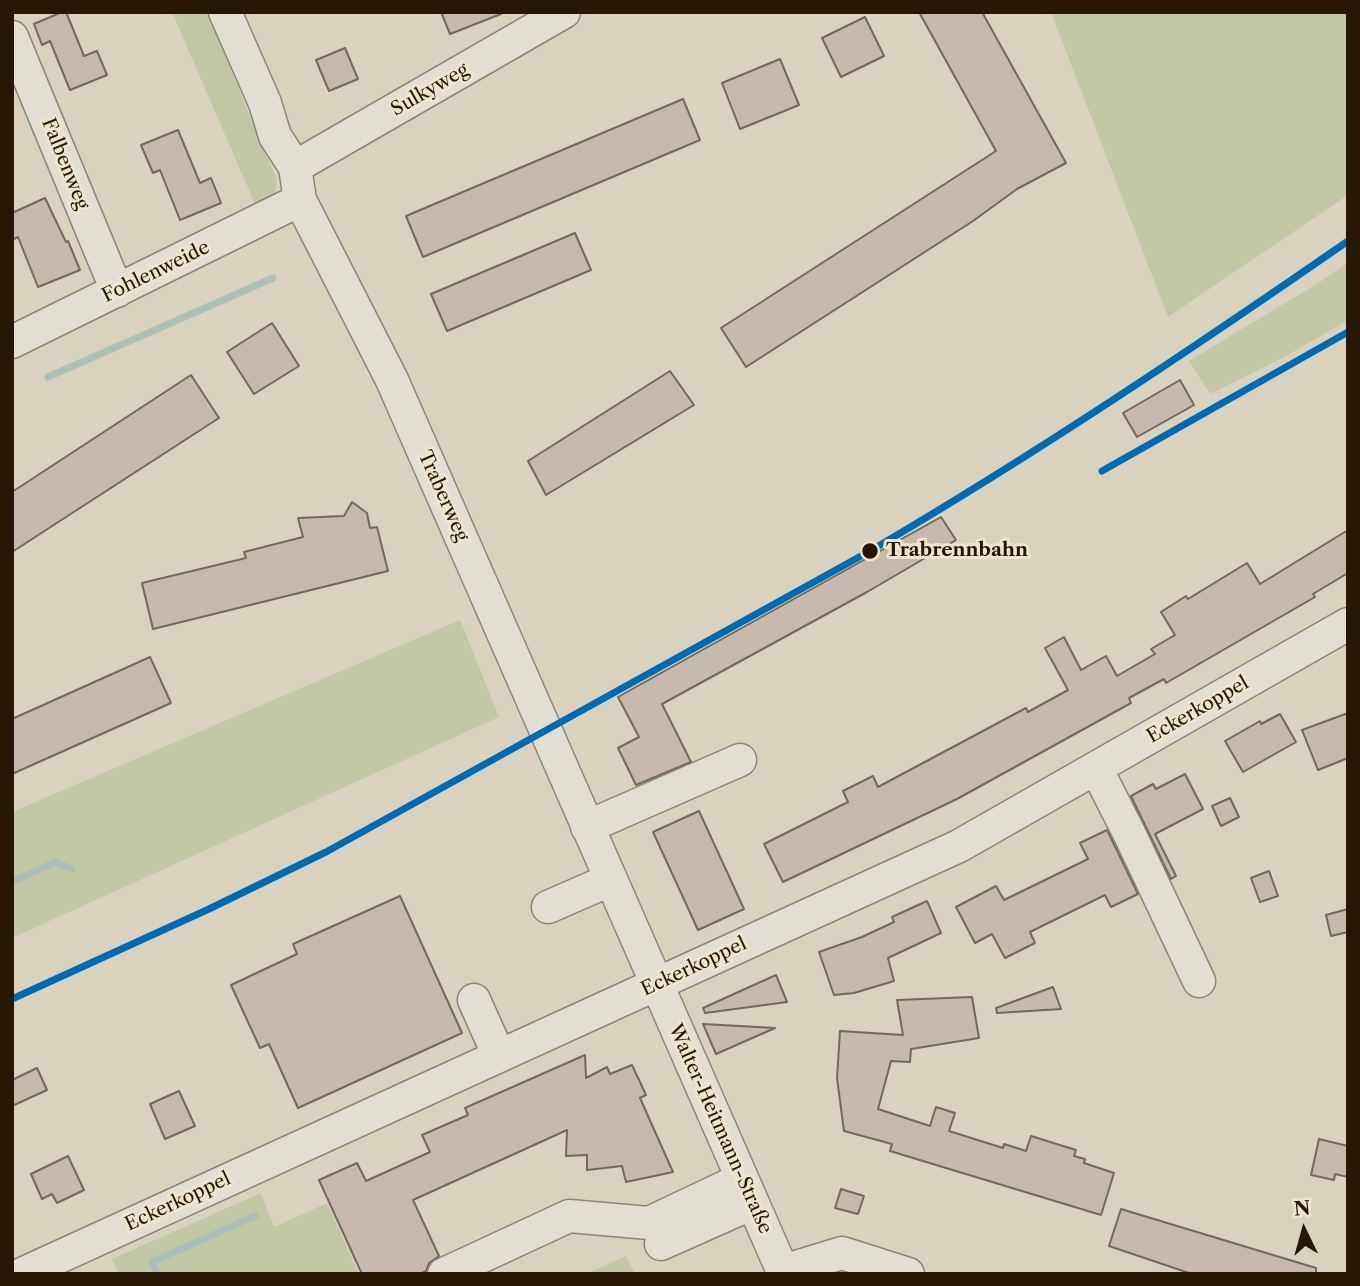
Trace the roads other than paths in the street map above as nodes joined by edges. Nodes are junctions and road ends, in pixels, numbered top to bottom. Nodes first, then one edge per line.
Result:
1 (225, 12) edge
2 (564, 12) edge
3 (515, 26) edge
4 (12, 37) edge
5 (295, 167) junction
6 (300, 200) junction
7 (117, 291) junction
8 (12, 342) edge
9 (1348, 624) edge
10 (740, 760) dead end
11 (1096, 768) junction
12 (587, 827) junction
13 (610, 880) junction
14 (548, 907) dead end
15 (1199, 981) dead end
16 (656, 984) junction
17 (474, 1000) dead end
18 (499, 1056) junction
19 (748, 1191) junction
20 (661, 1244) dead end
21 (784, 1273) edge
22 (22, 1274) edge
23 (444, 1274) edge
24 (908, 1274) edge

1 - 5 street, Traberweg
2 - 3 street, Sulkyweg
3 - 5 street, Sulkyweg
4 - 7 street, Falbenweg
5 - 6 street, Traberweg
6 - 7 street, Fohlenweide
6 - 12 street, Traberweg
7 - 8 street, Fohlenweide
9 - 11 street, Eckerkoppel
10 - 12 street
11 - 15 street
11 - 16 street, Eckerkoppel
12 - 13 street, Traberweg
13 - 14 street
13 - 16 street, Traberweg
16 - 18 street, Eckerkoppel
16 - 19 street, Walter-Heitmann-Straße
17 - 18 street
18 - 22 street, Eckerkoppel
19 - 20 street
19 - 21 street, Walter-Heitmann-Straße
19 - 23 street
21 - 24 street

